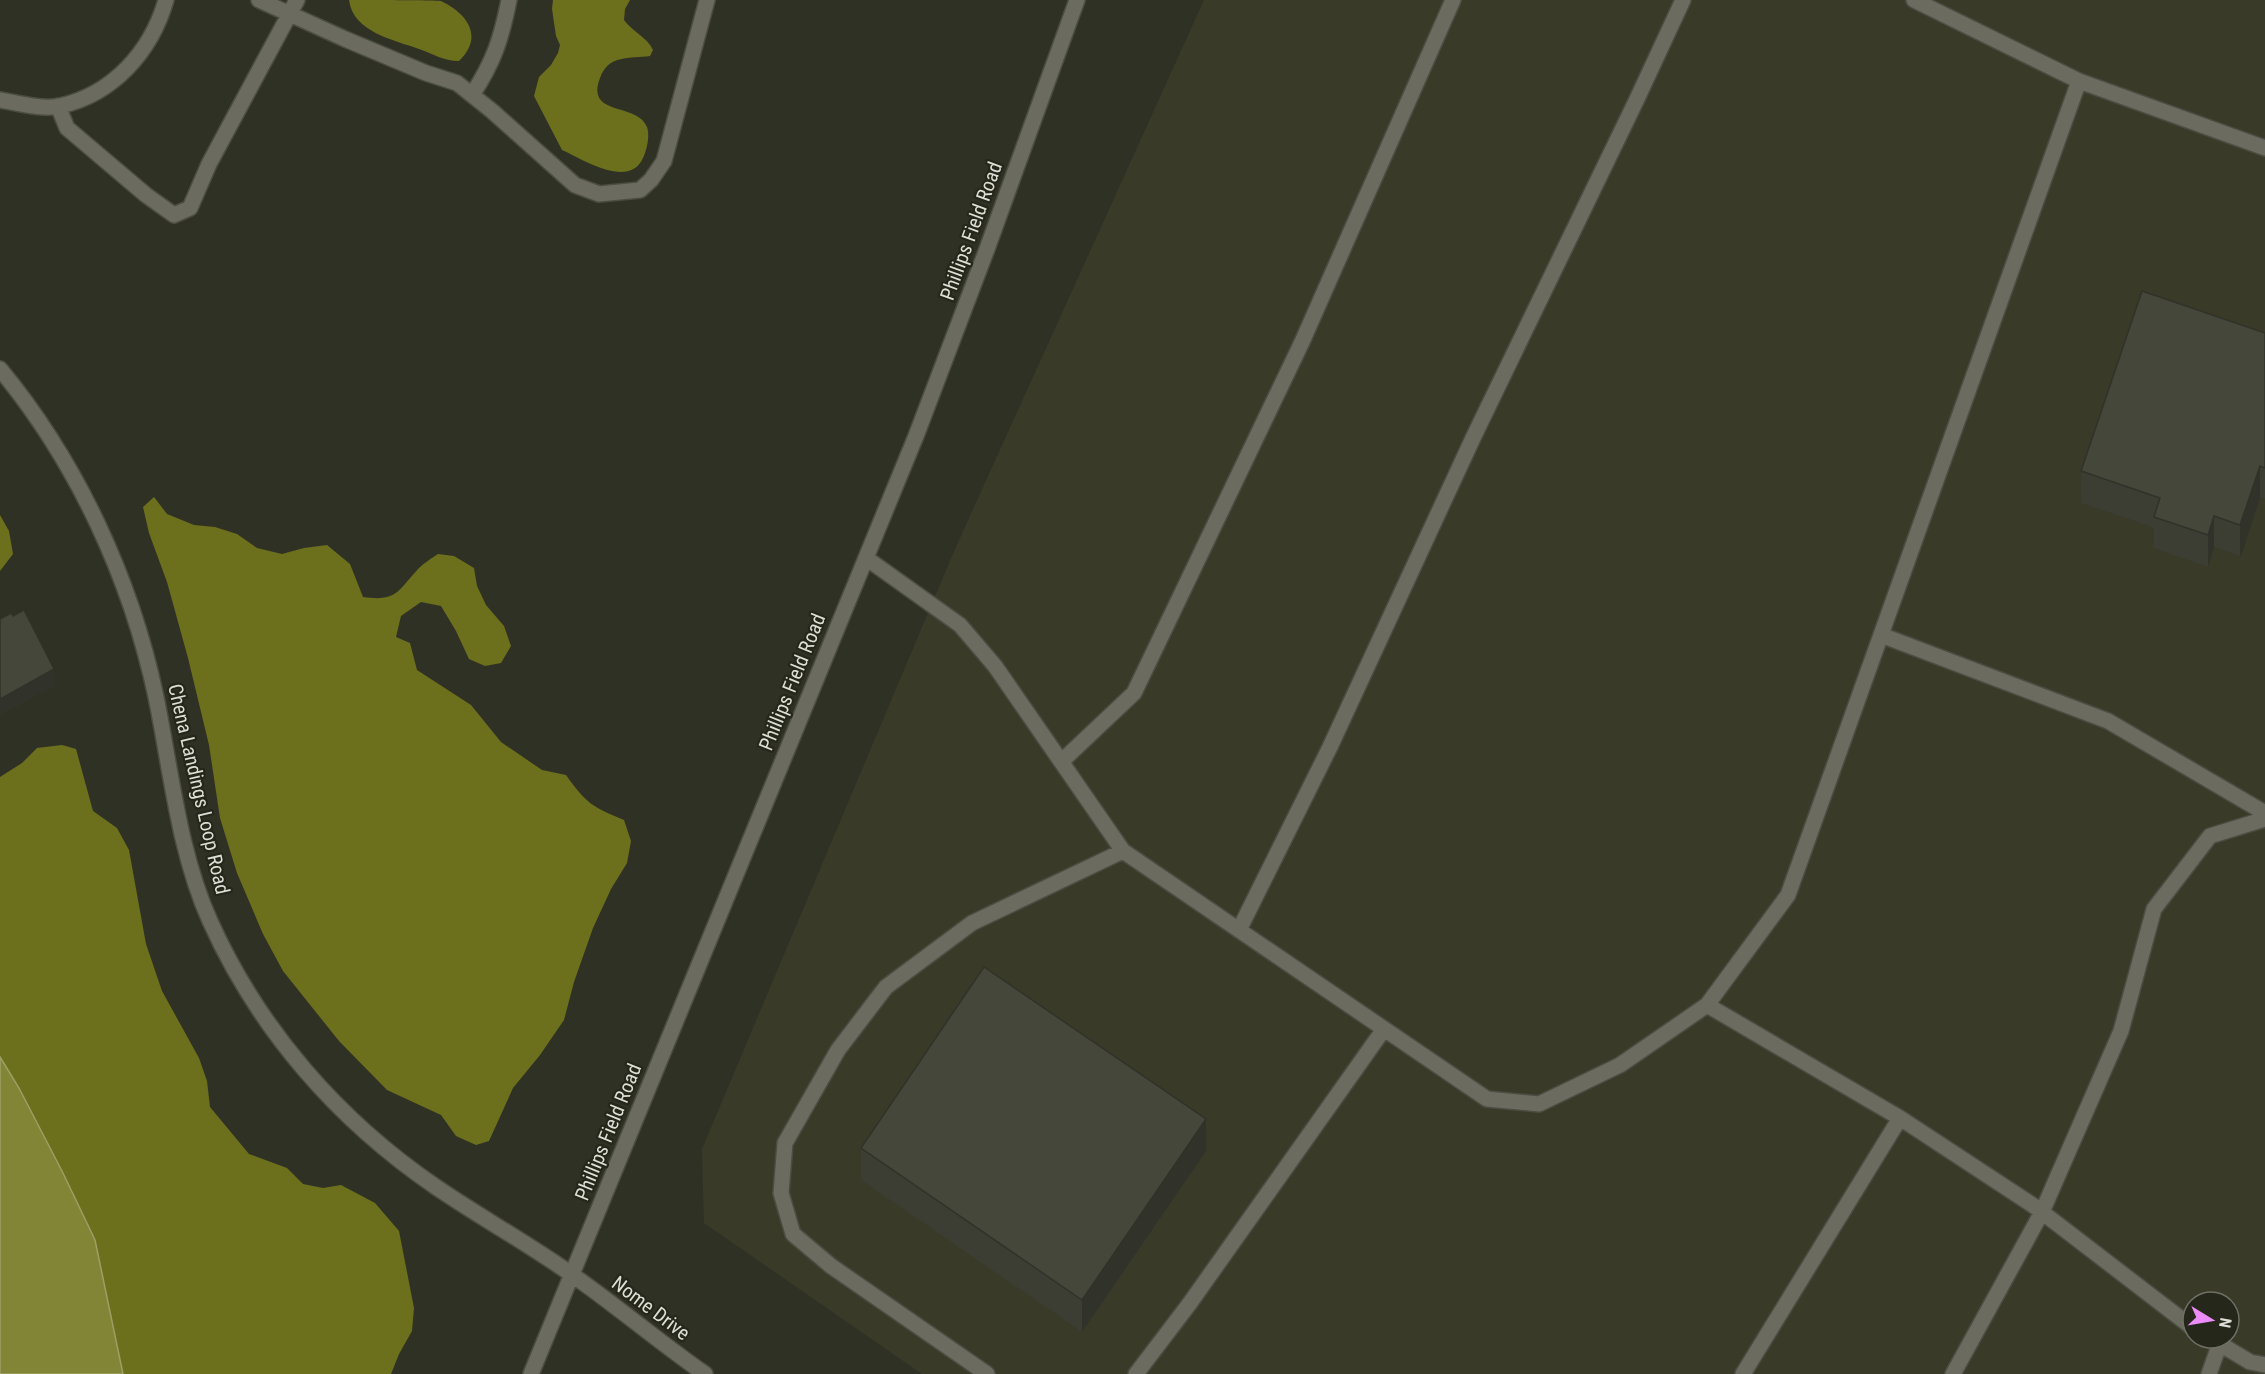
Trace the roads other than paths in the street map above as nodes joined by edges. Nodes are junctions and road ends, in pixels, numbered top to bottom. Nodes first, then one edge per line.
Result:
1 (166, 0) edge
2 (259, 0) edge
3 (297, 0) edge
4 (509, 0) edge
5 (708, 0) edge
6 (1077, 0) edge
7 (1453, 0) edge
8 (1683, 0) edge
9 (1914, 0) edge
10 (290, 15) junction
11 (2079, 81) junction
12 (472, 95) junction
13 (0, 100) edge
14 (58, 106) junction
15 (2265, 148) edge
16 (0, 369) edge
17 (866, 558) junction
18 (1881, 635) junction
19 (1062, 761) junction
20 (2265, 813) edge
21 (2265, 819) edge
22 (1123, 851) junction
23 (1239, 930) junction
24 (1707, 1005) junction
25 (1384, 1029) junction
26 (1900, 1118) junction
27 (2042, 1212) junction
28 (572, 1275) junction
29 (2181, 1319) edge
30 (2213, 1350) edge
31 (2230, 1350) edge
32 (2265, 1365) edge
33 (531, 1374) edge
34 (705, 1374) edge
35 (987, 1374) edge
36 (1136, 1374) edge
37 (1743, 1374) edge
38 (1953, 1374) edge
39 (2209, 1374) edge

1 - 14 street
2 - 10 street
3 - 10 street
4 - 12 street
5 - 12 street
6 - 17 street, Phillips Field Road
7 - 19 street
8 - 23 street
9 - 11 street
10 - 12 street
10 - 14 street
11 - 15 street
11 - 18 street
13 - 14 street
16 - 28 street, Chena Landings Loop Road
17 - 19 street
17 - 28 street, Phillips Field Road
18 - 20 street
18 - 24 street
19 - 22 street
21 - 27 street
22 - 23 street
22 - 35 street
23 - 25 street
24 - 25 street
24 - 26 street
25 - 36 street
26 - 27 street
26 - 37 street
27 - 29 street
27 - 38 street
28 - 33 street, Phillips Field Road
28 - 34 street, Nome Drive
30 - 39 street
31 - 32 street

